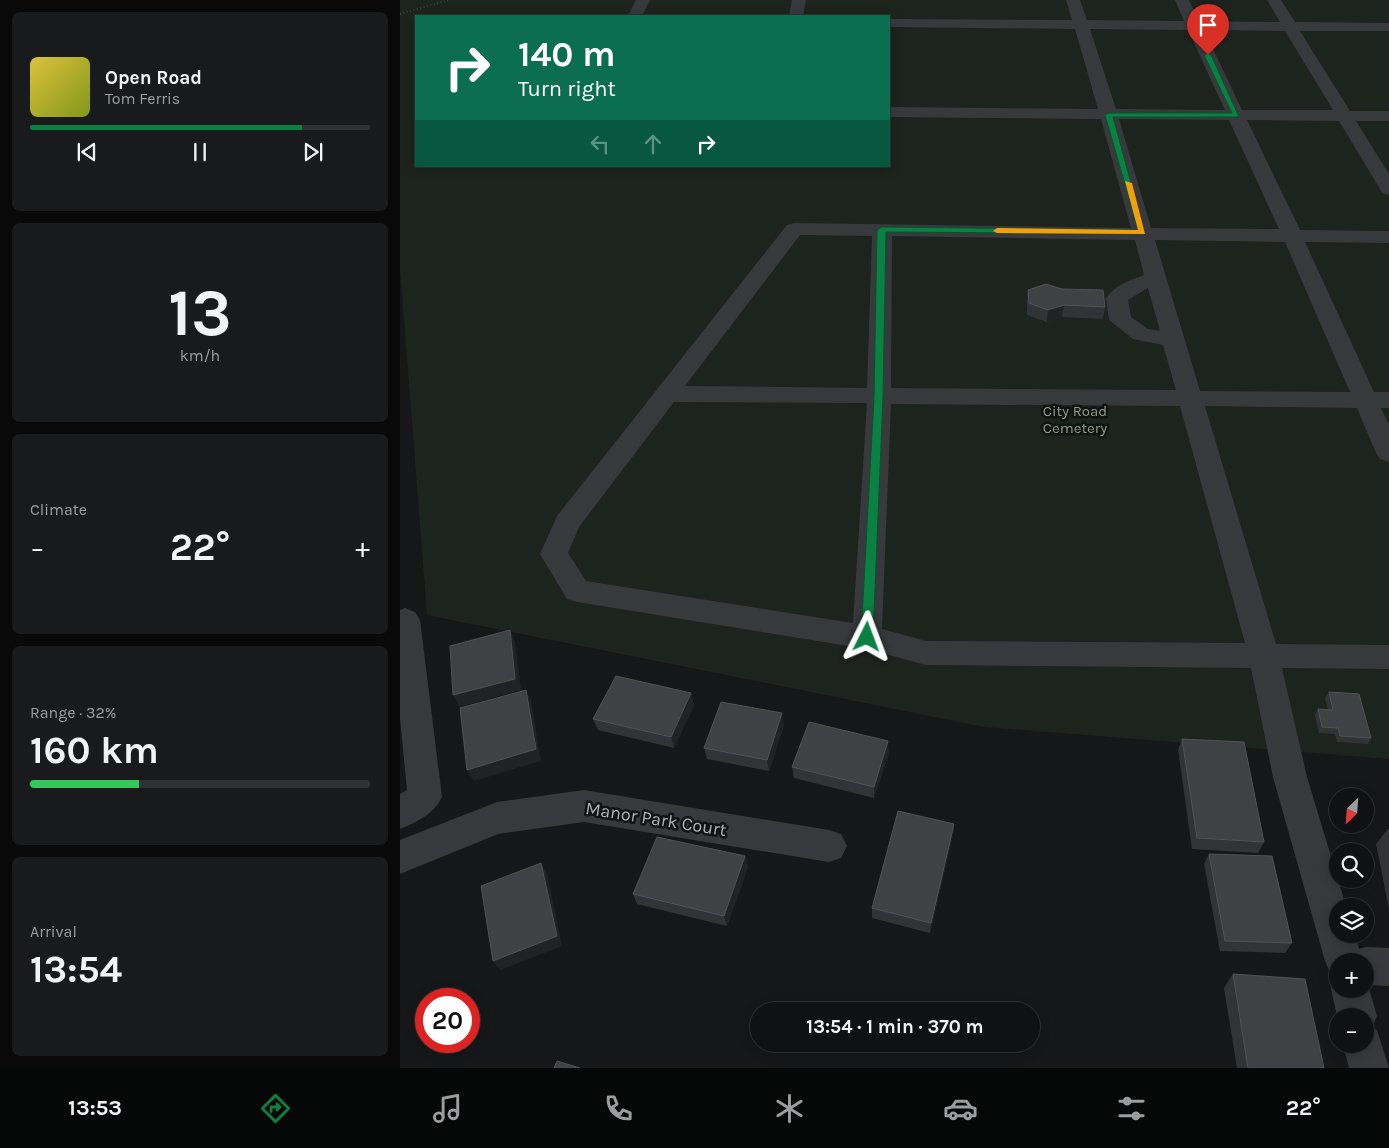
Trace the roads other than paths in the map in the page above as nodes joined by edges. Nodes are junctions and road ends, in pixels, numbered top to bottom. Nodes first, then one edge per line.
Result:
1 (643, 0) edge
2 (799, 0) edge
3 (1073, 0) edge
4 (1182, 0) edge
5 (1274, 0) edge
6 (636, 15) edge
7 (796, 15) edge
8 (890, 23) edge
9 (1081, 24) junction
10 (1193, 25) junction
11 (1290, 26) junction
12 (1389, 27) edge
13 (890, 112) edge
14 (1109, 115) junction
15 (1237, 115) junction
16 (1343, 116) junction
17 (1389, 116) edge
18 (1389, 189) edge
19 (882, 230) junction
20 (1142, 232) junction
21 (1292, 235) junction
22 (1389, 237) edge
23 (1156, 278) junction
24 (1173, 340) junction
25 (667, 394) junction
26 (878, 397) junction
27 (1190, 398) junction
28 (1365, 400) junction
29 (1389, 400) edge
30 (1389, 453) edge
31 (400, 622) edge
32 (867, 637) junction
33 (1264, 656) junction
34 (1389, 657) edge
35 (400, 814) edge
36 (828, 846) dead end
37 (400, 858) edge
38 (1342, 953) edge
39 (1374, 966) edge
40 (1389, 967) edge
41 (1365, 1053) edge
42 (1369, 1068) edge

1 - 6 street
2 - 7 street
3 - 9 street
4 - 10 street
5 - 11 street
8 - 9 street
9 - 10 street
9 - 14 street
10 - 11 street
10 - 15 street
11 - 12 street
11 - 16 street
13 - 14 street
14 - 15 street
14 - 20 street
15 - 16 street
15 - 21 street
16 - 17 street
16 - 18 street
19 - 20 street
19 - 25 street
19 - 26 street
20 - 21 street
20 - 23 street
21 - 22 street
21 - 28 street
23 - 24 street
23 - 24 street
24 - 27 street
25 - 26 street
25 - 32 street
26 - 27 street
26 - 32 street
27 - 28 street
27 - 33 street
28 - 29 street
28 - 30 street
31 - 35 street
32 - 33 street
33 - 34 street
33 - 38 street
36 - 37 street, Manor Park Court
39 - 40 street
41 - 42 street

